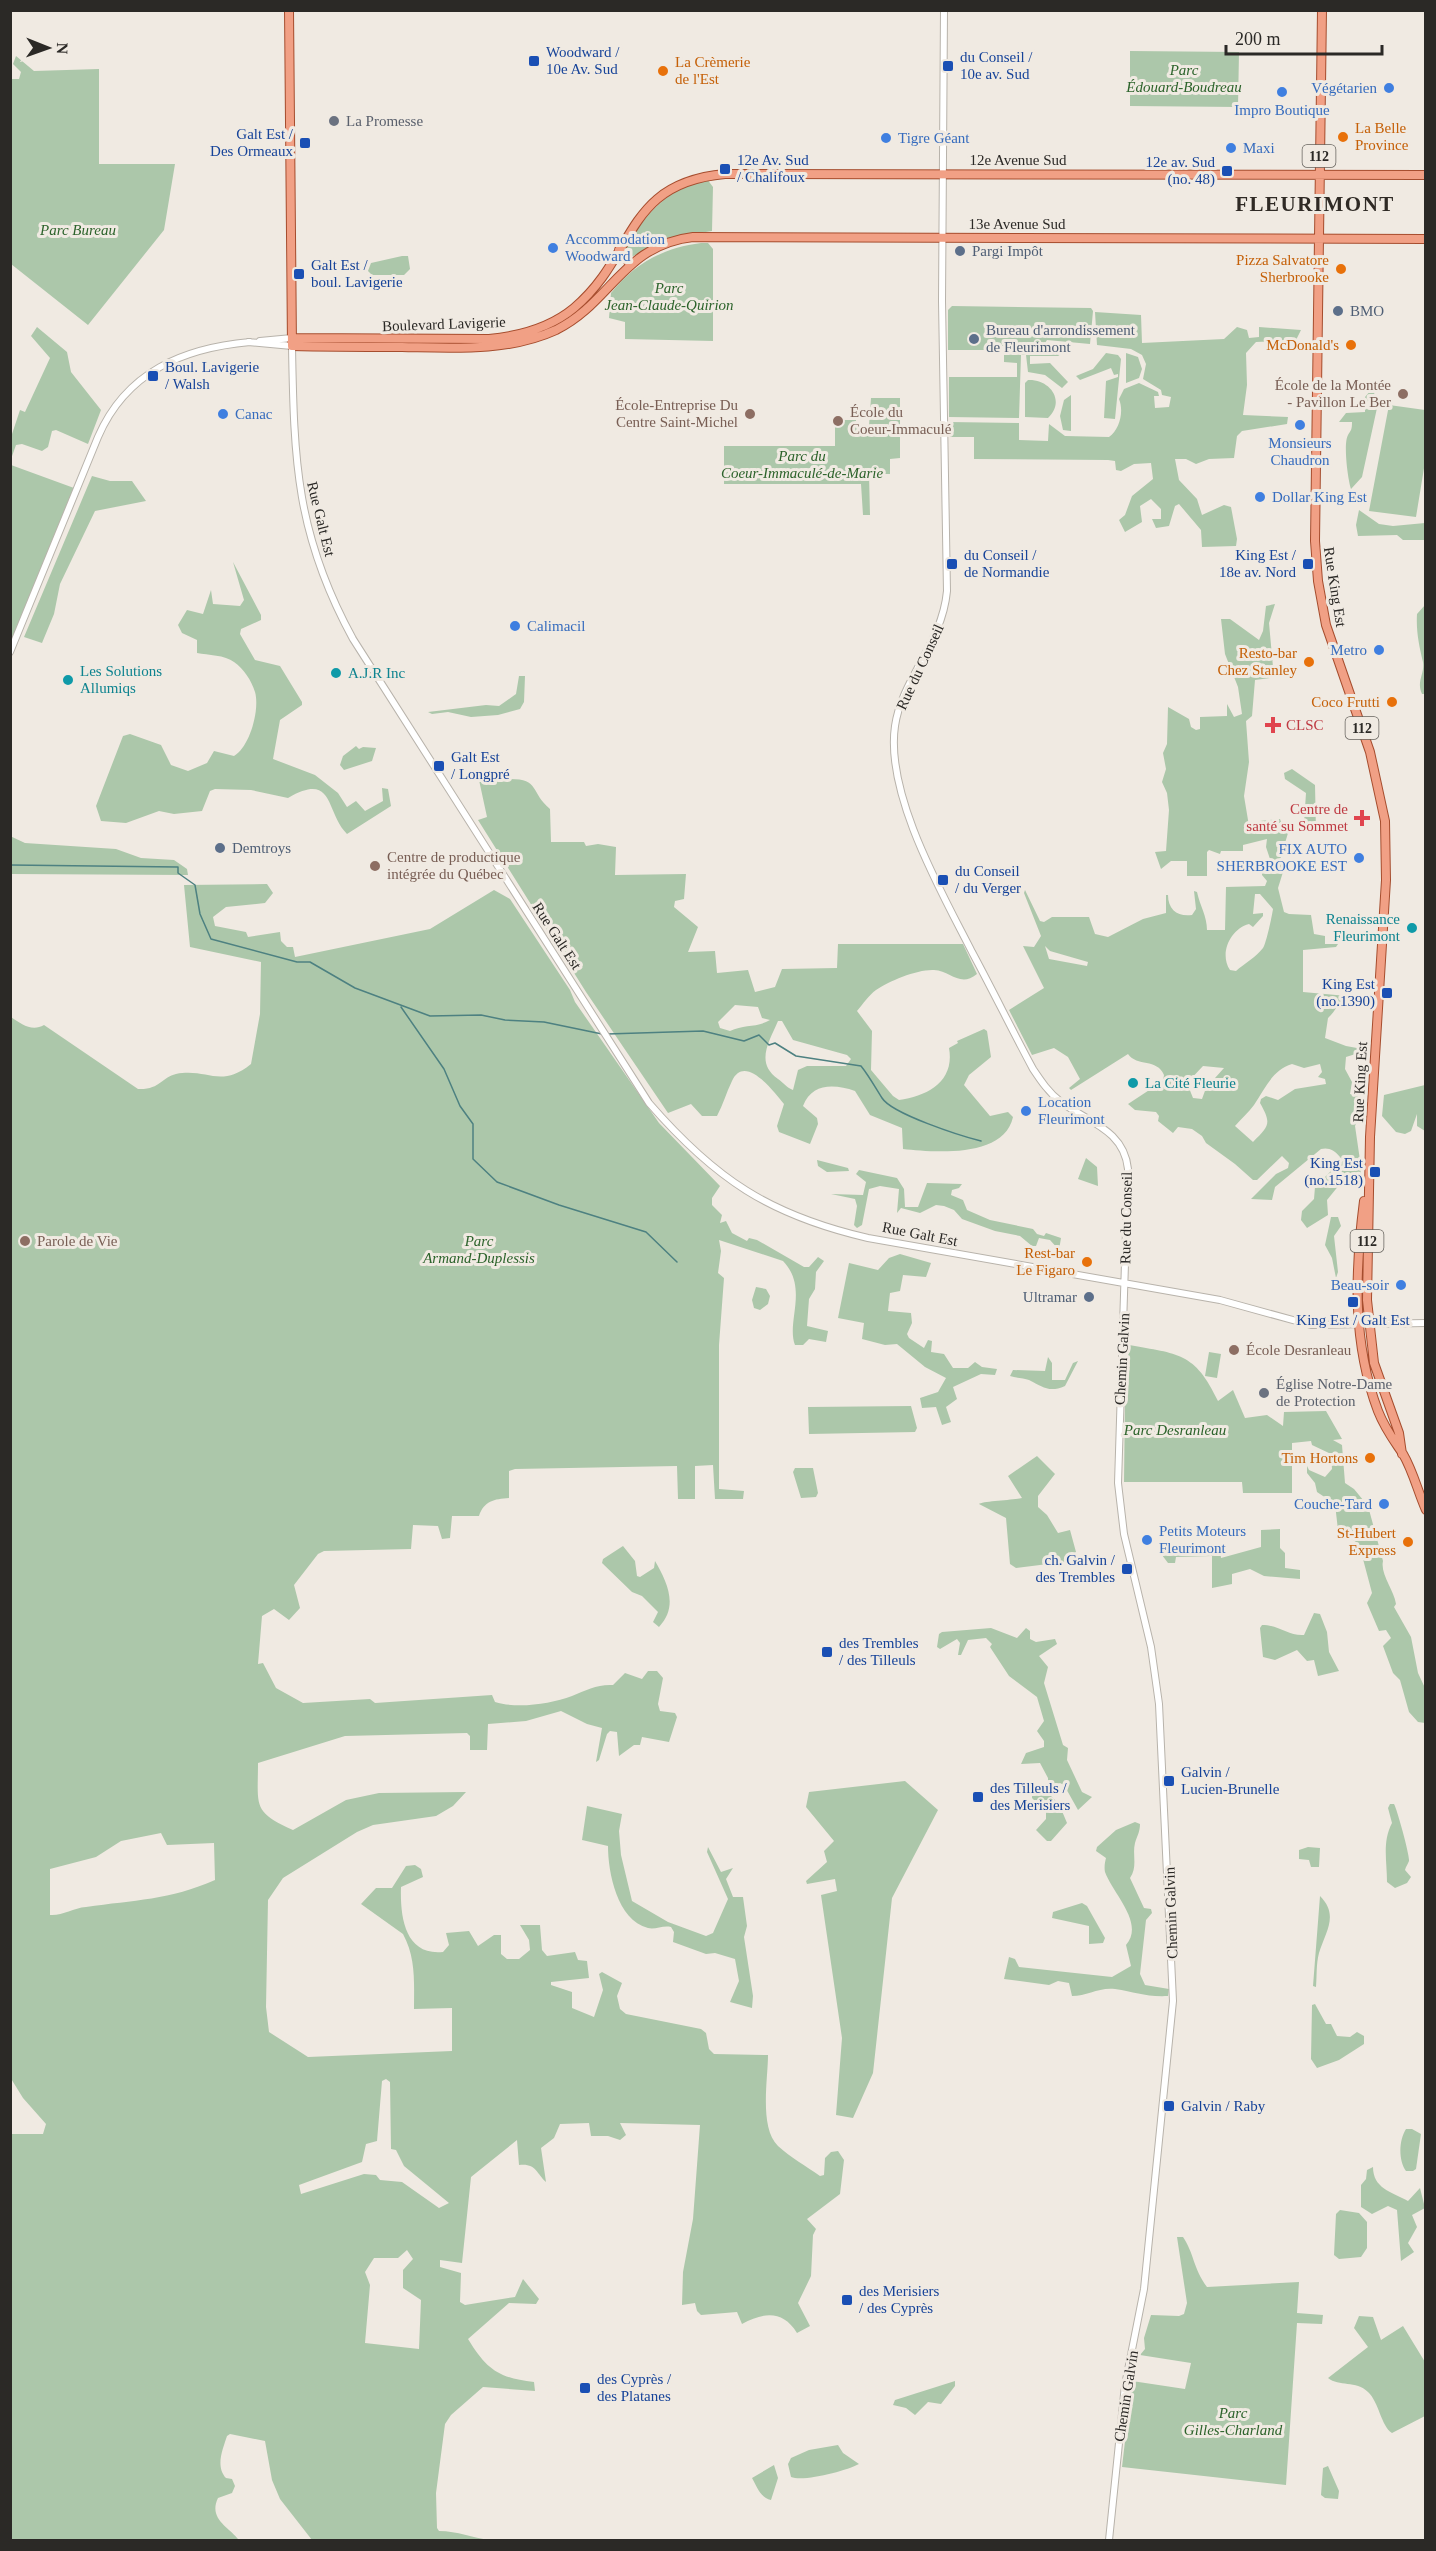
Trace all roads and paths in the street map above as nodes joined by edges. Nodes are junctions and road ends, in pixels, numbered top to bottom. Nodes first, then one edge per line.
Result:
1 (289, 10) edge
2 (944, 10) edge
3 (1322, 10) edge
4 (943, 174) junction
5 (717, 175) joint
6 (1318, 175) junction
7 (1425, 175) edge
8 (717, 237) joint
9 (942, 237) junction
10 (1317, 238) junction
11 (1425, 239) edge
12 (619, 250) junction
13 (630, 264) junction
14 (292, 342) junction
15 (10, 652) edge
16 (1369, 1157) junction
17 (1125, 1285) junction
18 (1425, 1323) edge
19 (1369, 1324) junction
20 (1358, 1325) junction
21 (1402, 1454) junction
22 (1425, 1510) edge
23 (1109, 2541) edge

1 - 14 main road, Rue Galt Est
2 - 4 street, Rue du Conseil
3 - 6 main road, Rue King Est / 112
4 - 5 main road, 12e Avenue Sud
4 - 6 main road, 12e Avenue Sud
4 - 9 street, Rue du Conseil
5 - 12 main road, Boulevard Lavigerie
6 - 7 main road, 12e Avenue Sud
6 - 10 main road, Rue King Est / 112
8 - 9 main road, 13e Avenue Sud
8 - 13 main road, Boulevard Lavigerie
9 - 10 main road, 13e Avenue Sud
9 - 17 street, Rue du Conseil
10 - 11 main road, 13e Avenue Sud
10 - 16 main road, Rue King Est / 112
12 - 13 main road
12 - 14 main road, Boulevard Lavigerie
13 - 14 main road, Boulevard Lavigerie
14 - 15 street, Boulevard Lavigerie
14 - 17 street, Rue Galt Est
16 - 19 main road, Rue King Est / 112
16 - 20 main road, Rue King Est / 112
17 - 20 street, Rue Galt Est
17 - 23 street, Chemin Galvin
18 - 19 street, Rue Galt Est
19 - 20 street, Rue Galt Est
19 - 21 main road, Rue King Est / 112
20 - 21 main road, Rue King Est / 112
21 - 22 main road, Rue King Est / 112

